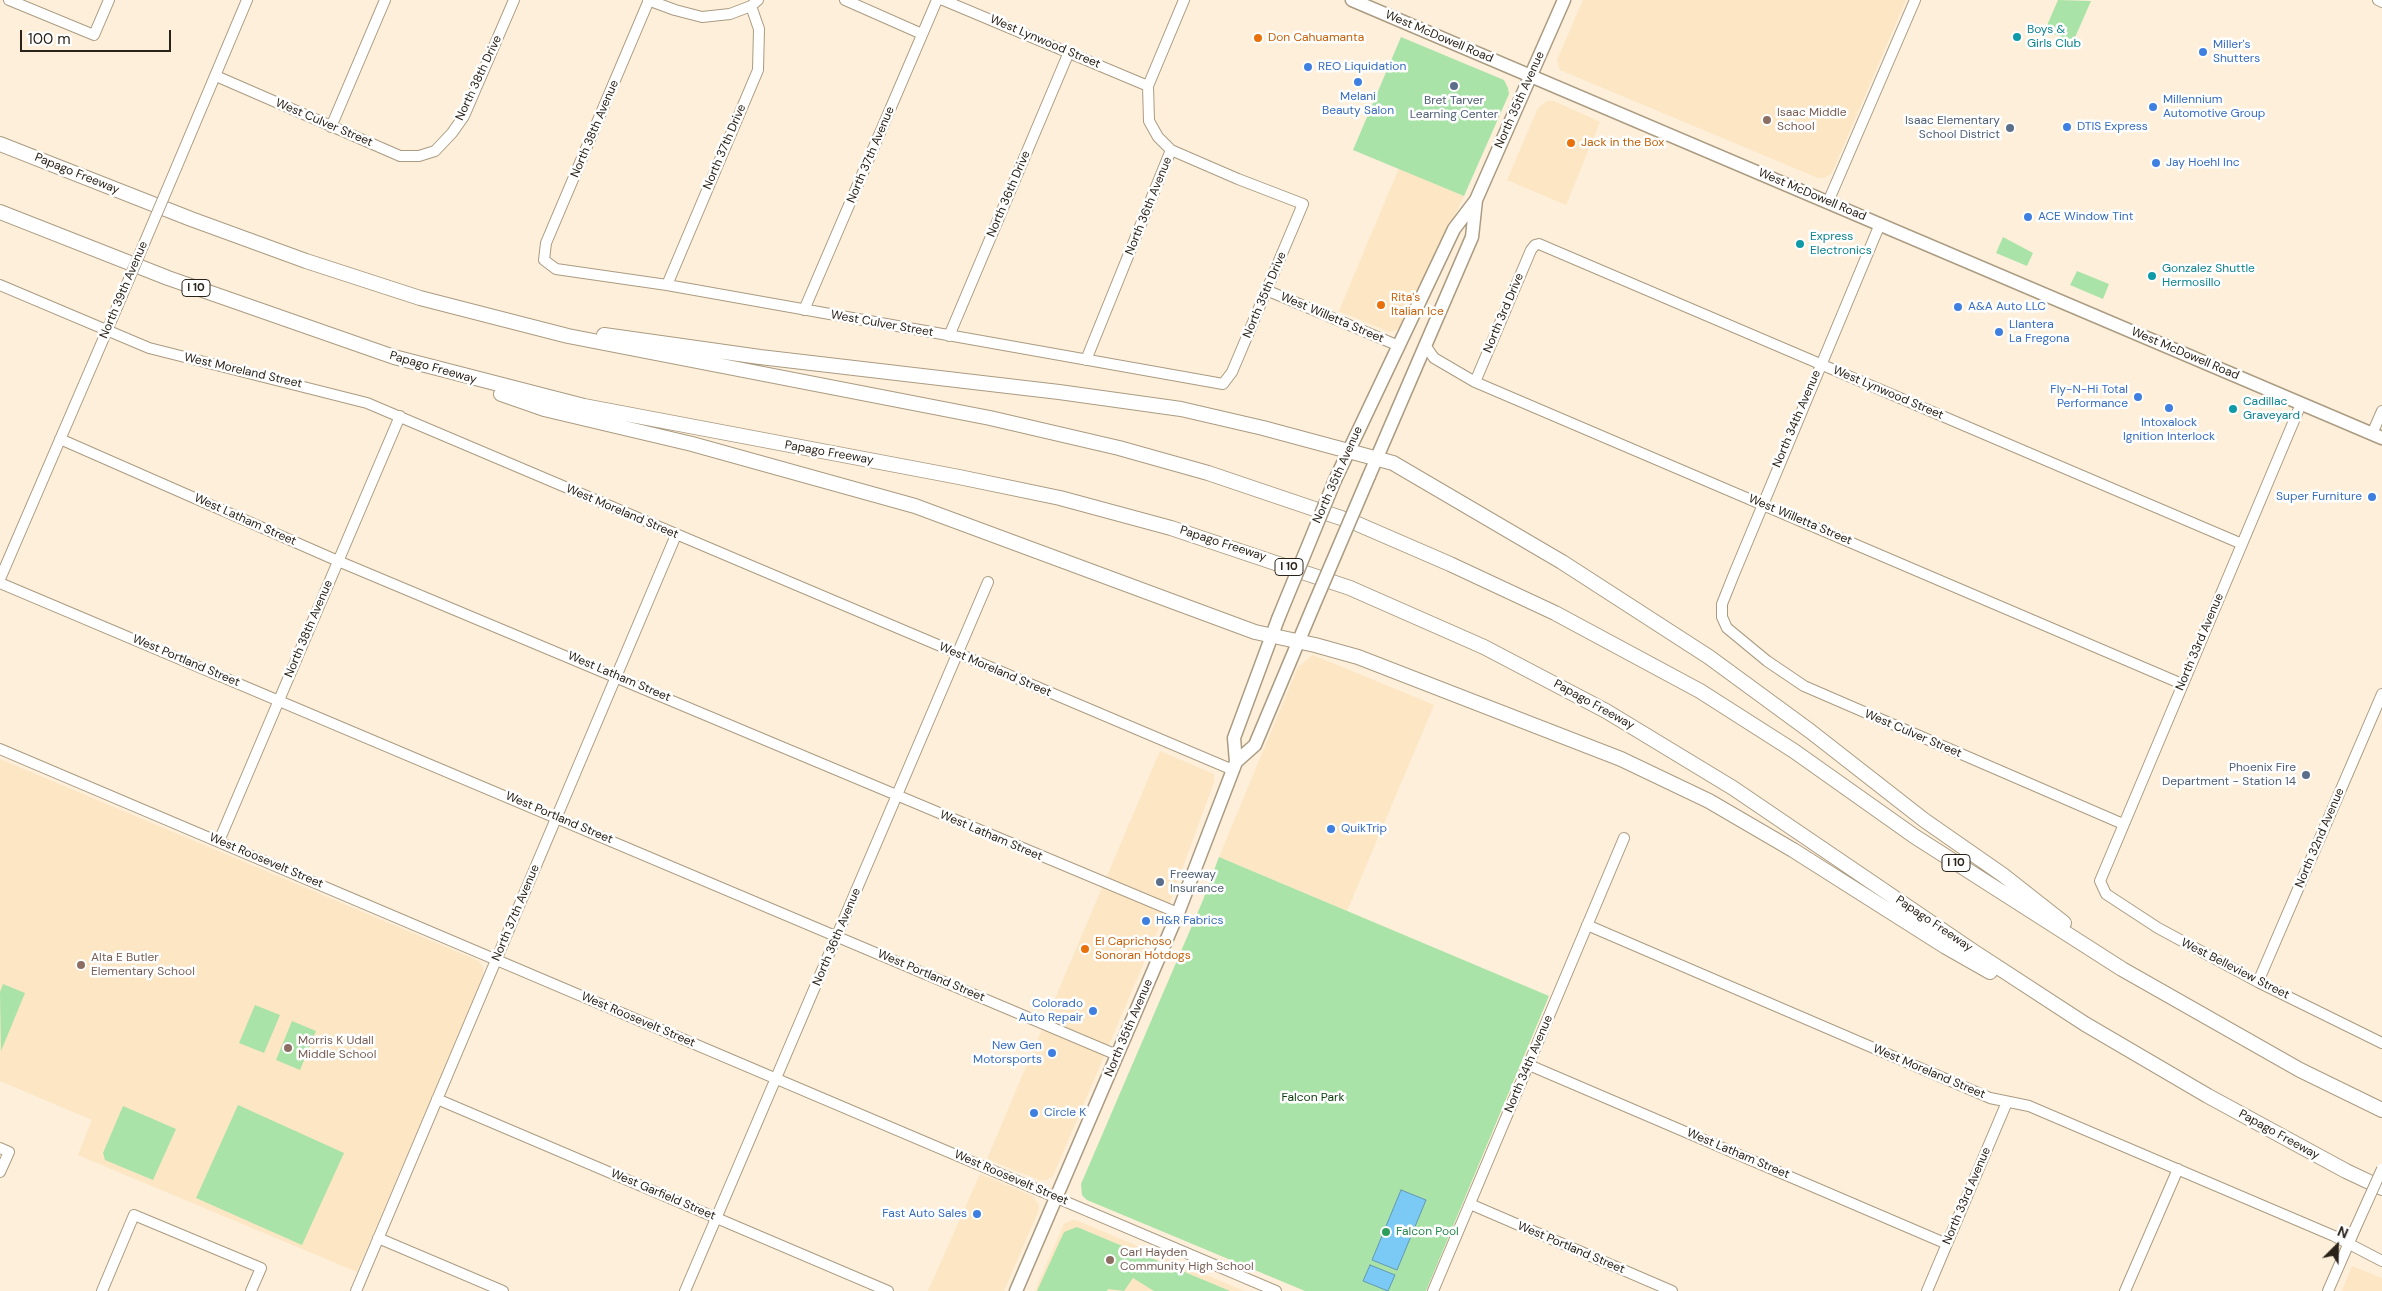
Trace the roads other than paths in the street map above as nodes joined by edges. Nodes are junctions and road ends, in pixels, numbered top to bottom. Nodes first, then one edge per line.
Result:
1 (9, 0) edge
2 (109, 0) edge
3 (247, 0) edge
4 (384, 0) edge
5 (514, 0) edge
6 (649, 0) edge
7 (845, 0) edge
8 (937, 0) edge
9 (943, 0) edge
10 (1184, 0) edge
11 (1352, 0) edge
12 (1564, 0) edge
13 (1915, 0) edge
14 (2378, 0) edge
15 (2382, 2) edge
16 (755, 3) edge
17 (922, 34) junction
18 (1070, 52) junction
19 (216, 76) junction
20 (1531, 76) junction
21 (1148, 86) junction
22 (331, 127) junction
23 (0, 144) edge
24 (1171, 150) junction
25 (435, 151) joint
26 (1476, 200) junction
27 (1828, 202) junction
28 (0, 212) edge
29 (1880, 224) junction
30 (1534, 245) joint
31 (544, 260) joint
32 (0, 285) edge
33 (667, 286) junction
34 (1266, 290) junction
35 (804, 310) junction
36 (475, 313) junction
37 (107, 330) junction
38 (949, 336) junction
39 (1425, 345) junction
40 (1399, 346) junction
41 (394, 357) junction
42 (1086, 360) junction
43 (1821, 364) junction
44 (1475, 382) junction
45 (1223, 384) joint
46 (2301, 404) junction
47 (2382, 411) edge
48 (400, 416) junction
49 (2377, 436) edge
50 (60, 439) junction
51 (1347, 450) junction
52 (1377, 459) junction
53 (1763, 504) junction
54 (676, 535) junction
55 (2242, 544) junction
56 (338, 561) junction
57 (0, 581) edge
58 (988, 582) dead end
59 (1722, 616) joint
60 (1271, 635) junction
61 (1298, 641) junction
62 (958, 654) junction
63 (617, 676) junction
64 (2182, 684) junction
65 (2382, 694) edge
66 (279, 700) junction
67 (0, 749) edge
68 (1235, 766) junction
69 (897, 796) junction
70 (556, 818) junction
71 (2123, 824) junction
72 (1624, 838) dead end
73 (219, 841) junction
74 (2100, 881) joint
75 (1178, 913) junction
76 (1587, 926) junction
77 (837, 937) junction
78 (496, 960) junction
79 (2122, 969) junction
80 (2258, 982) junction
81 (2085, 1024) junction
82 (2382, 1043) edge
83 (1117, 1055) junction
84 (1529, 1065) junction
85 (777, 1078) junction
86 (437, 1099) junction
87 (2007, 1102) junction
88 (2382, 1110) edge
89 (4, 1150) edge
90 (2178, 1169) junction
91 (2382, 1169) edge
92 (0, 1172) edge
93 (2382, 1188) edge
94 (1056, 1197) junction
95 (1470, 1204) junction
96 (717, 1218) junction
97 (378, 1238) junction
98 (1947, 1244) junction
99 (2349, 1244) junction
100 (2382, 1261) edge
101 (102, 1291) edge
102 (252, 1291) edge
103 (356, 1291) edge
104 (503, 1291) edge
105 (685, 1291) edge
106 (888, 1291) edge
107 (1016, 1291) edge
108 (1276, 1291) edge
109 (1433, 1291) edge
110 (1672, 1291) edge
111 (1927, 1291) edge
112 (2125, 1291) edge
113 (2328, 1291) edge

1 - 2 street
3 - 19 street, North 39th Avenue
4 - 22 street
5 - 25 street, North 38th Drive
6 - 16 street
6 - 31 street, North 38th Avenue
7 - 17 street
8 - 17 street, North 37th Avenue
9 - 18 street, West Lynwood Street
10 - 21 street, North 36th Avenue
11 - 20 main road, West McDowell Road
12 - 20 main road, North 35th Avenue
13 - 27 street
14 - 15 street
16 - 33 street, North 37th Drive
17 - 35 street, North 37th Avenue
18 - 21 street, West Lynwood Street
18 - 38 street, North 36th Drive
19 - 22 street, West Culver Street
19 - 37 street, North 39th Avenue, bridge
20 - 26 main road, North 35th Avenue
20 - 27 main road, West McDowell Road
21 - 24 street, North 36th Avenue
22 - 25 street, West Culver Street
23 - 36 highway, Papago Freeway / I 10
24 - 34 street, North 35th Drive
24 - 42 street, North 36th Avenue
26 - 39 main road, North 35th Avenue
26 - 40 main road, North 35th Avenue
27 - 29 main road, West McDowell Road
28 - 41 highway, Papago Freeway / I 10
29 - 43 street, North 34th Avenue
29 - 46 main road, West McDowell Road
30 - 43 street, West Lynwood Street
30 - 44 street, North 3rd Drive
31 - 33 street, West Culver Street
32 - 37 street, West Moreland Street
33 - 35 street, West Culver Street
34 - 40 street, West Willetta Street
34 - 45 street, North 35th Drive
35 - 38 street, West Culver Street
36 - 51 highway
36 - 79 highway, Papago Freeway / I 10
37 - 48 street, West Moreland Street
37 - 50 street, North 39th Avenue
38 - 42 street, West Culver Street
39 - 44 street, West Willetta Street
39 - 52 main road, North 35th Avenue
40 - 51 main road, North 35th Avenue
41 - 60 highway
41 - 81 highway, Papago Freeway / I 10
42 - 45 street, West Culver Street
43 - 53 street, North 34th Avenue
43 - 55 street, West Lynwood Street
44 - 53 street, West Willetta Street
46 - 49 main road, West McDowell Road
46 - 55 street, North 33rd Avenue
47 - 49 street
48 - 54 street, West Moreland Street
48 - 56 street, North 38th Avenue
50 - 56 street, West Latham Street
50 - 57 street, North 39th Avenue
51 - 52 highway
51 - 60 main road, North 35th Avenue, bridge
52 - 61 main road, North 35th Avenue, bridge
52 - 79 highway
53 - 59 street, North 34th Avenue
53 - 64 street, West Willetta Street
54 - 62 street, West Moreland Street
54 - 63 street, North 37th Avenue
55 - 64 street, North 33rd Avenue
56 - 63 street, West Latham Street
56 - 66 street, North 38th Avenue
57 - 66 street, West Portland Street
58 - 62 street, North 36th Avenue
59 - 71 street, West Culver Street
60 - 61 highway
60 - 68 main road, North 35th Avenue
61 - 68 main road, North 35th Avenue
61 - 81 highway
62 - 68 street, West Moreland Street
62 - 69 street, North 36th Avenue
63 - 69 street, West Latham Street
63 - 70 street, North 37th Avenue
64 - 71 street, North 33rd Avenue
65 - 80 street, North 32nd Avenue
66 - 70 street, West Portland Street
66 - 73 street, North 38th Avenue
67 - 73 street, West Roosevelt Street
68 - 75 main road, North 35th Avenue
69 - 75 street, West Latham Street
69 - 77 street, North 36th Avenue
70 - 77 street, West Portland Street
70 - 78 street, North 37th Avenue
71 - 74 street, North 33rd Avenue
72 - 76 street, North 34th Avenue
73 - 78 street, West Roosevelt Street
74 - 80 street, West Belleview Street
75 - 83 main road, North 35th Avenue
76 - 84 street, North 34th Avenue
76 - 87 street, West Moreland Street
77 - 83 street, West Portland Street
77 - 85 street, North 36th Avenue
78 - 85 street, West Roosevelt Street
78 - 86 street, North 37th Avenue
79 - 88 highway, Papago Freeway / I 10
80 - 82 street, West Belleview Street
81 - 93 highway, Papago Freeway / I 10
83 - 94 main road, North 35th Avenue
84 - 95 street, North 34th Avenue
84 - 98 street, West Latham Street
85 - 94 street, West Roosevelt Street
85 - 96 street, North 36th Avenue
86 - 96 street, West Garfield Street
86 - 97 street, North 37th Avenue
87 - 90 street, West Moreland Street
87 - 98 street, North 33rd Avenue
89 - 92 street
90 - 99 street, West Moreland Street
90 - 112 street
91 - 99 street, bridge
94 - 107 main road, North 35th Avenue
94 - 108 street, West Roosevelt Street
95 - 109 street, North 34th Avenue
95 - 110 street, West Portland Street
96 - 105 street, North 36th Avenue
96 - 106 street, West Garfield Street
97 - 103 street, North 37th Avenue
97 - 104 street
98 - 111 street, North 33rd Avenue
99 - 100 street, West Moreland Street
99 - 113 street
101 - 102 street

